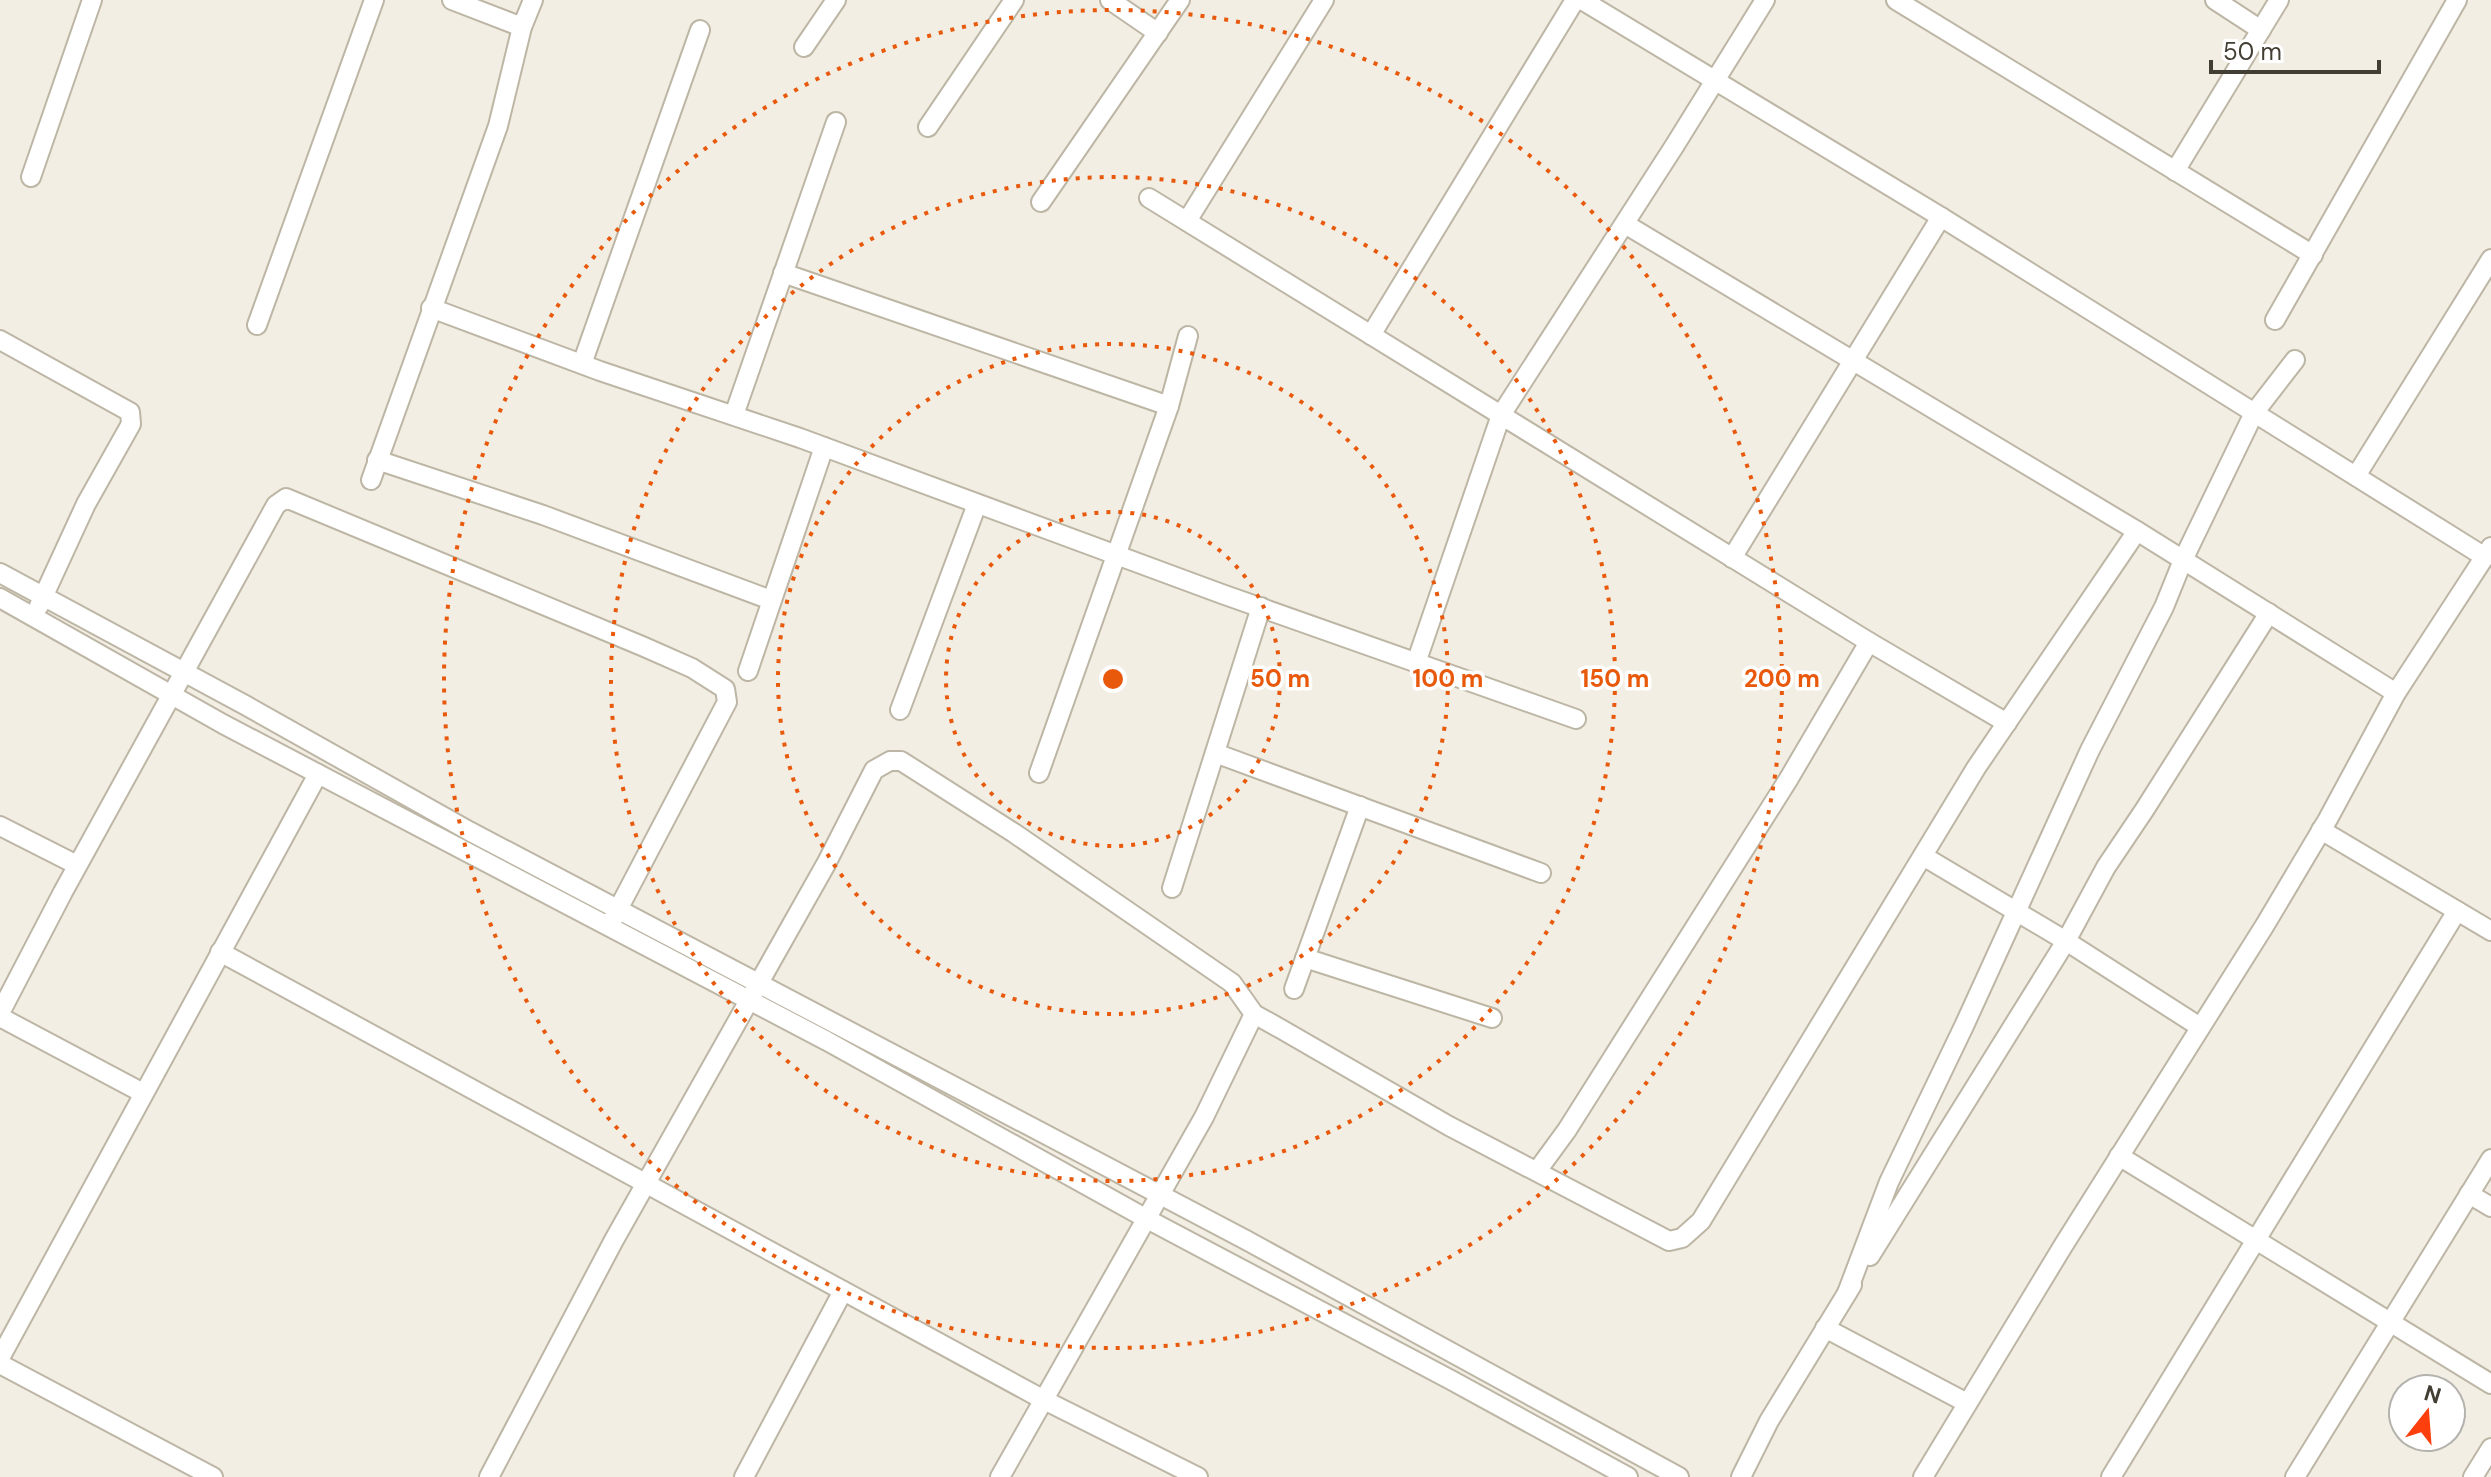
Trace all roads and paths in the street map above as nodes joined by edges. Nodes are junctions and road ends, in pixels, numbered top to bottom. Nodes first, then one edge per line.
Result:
1 (92, 0) edge
2 (374, 0) edge
3 (452, 0) edge
4 (533, 0) edge
5 (836, 0) edge
6 (1014, 0) edge
7 (1110, 0) edge
8 (1180, 0) edge
9 (1324, 0) edge
10 (1575, 0) edge
11 (1582, 0) edge
12 (1765, 0) edge
13 (1896, 0) edge
14 (2215, 0) edge
15 (2279, 0) edge
16 (2457, 0) edge
17 (522, 27) junction
18 (700, 30) dead end
19 (2261, 30) junction
20 (1158, 33) junction
21 (804, 47) dead end
22 (1715, 80) junction
23 (836, 122) dead end
24 (928, 127) dead end
25 (2175, 171) junction
26 (31, 177) dead end
27 (1149, 198) dead end
28 (1041, 202) dead end
29 (1941, 217) junction
30 (1187, 221) junction
31 (1625, 224) junction
32 (2313, 255) junction
33 (2491, 259) edge
34 (783, 273) junction
35 (431, 308) junction
36 (2275, 320) dead end
37 (257, 325) dead end
38 (1371, 335) junction
39 (1188, 336) dead end
40 (0, 340) edge
41 (2295, 360) dead end
42 (1853, 361) junction
43 (582, 364) junction
44 (1169, 406) junction
45 (2254, 413) junction
46 (734, 415) junction
47 (1501, 415) junction
48 (824, 447) junction
49 (377, 460) junction
50 (2356, 476) junction
51 (371, 480) dead end
52 (977, 504) junction
53 (2137, 531) junction
54 (2488, 552) edge
55 (1115, 554) junction
56 (1732, 558) junction
57 (2183, 560) junction
58 (0, 573) edge
59 (44, 597) junction
60 (0, 598) edge
61 (771, 600) junction
62 (1261, 607) junction
63 (2269, 613) junction
64 (34, 616) junction
65 (1869, 642) junction
66 (1416, 663) junction
67 (748, 671) dead end
68 (184, 672) junction
69 (2396, 693) junction
70 (172, 694) junction
71 (900, 710) dead end
72 (1576, 719) dead end
73 (2007, 723) junction
74 (1215, 753) junction
75 (1039, 773) dead end
76 (318, 774) junction
77 (1360, 806) junction
78 (0, 826) edge
79 (2321, 830) junction
80 (1923, 856) junction
81 (77, 865) junction
82 (1541, 873) dead end
83 (1172, 888) dead end
84 (618, 909) junction
85 (2017, 911) junction
86 (2457, 911) junction
87 (608, 928) junction
88 (2491, 931) edge
89 (2066, 941) junction
90 (220, 952) junction
91 (1305, 958) junction
92 (760, 983) junction
93 (1294, 989) dead end
94 (749, 1001) junction
95 (1254, 1014) junction
96 (0, 1015) edge
97 (1492, 1018) dead end
98 (2200, 1027) junction
99 (143, 1093) junction
100 (2119, 1156) junction
101 (2491, 1159) edge
102 (1537, 1171) junction
103 (646, 1184) junction
104 (2469, 1194) junction
105 (1160, 1196) junction
106 (2491, 1207) edge
107 (1147, 1219) junction
108 (2256, 1240) junction
109 (843, 1291) junction
110 (1847, 1293) junction
111 (2390, 1322) junction
112 (1825, 1328) junction
113 (0, 1358) edge
114 (0, 1364) edge
115 (2491, 1384) edge
116 (1044, 1400) junction
117 (1967, 1403) junction
118 (2491, 1448) edge
119 (213, 1477) edge
120 (489, 1477) edge
121 (744, 1477) edge
122 (1000, 1477) edge
123 (1198, 1477) edge
124 (1628, 1477) edge
125 (1679, 1477) edge
126 (1741, 1477) edge
127 (1923, 1477) edge
128 (2111, 1477) edge
129 (2295, 1477) edge
130 (2473, 1477) edge

1 - 26 street
2 - 37 street
3 - 17 street
4 - 17 street
5 - 21 street
6 - 24 street
7 - 20 street
8 - 20 street
9 - 30 street
10 - 38 street
11 - 22 street
12 - 22 street
13 - 25 street
14 - 19 street
15 - 19 street
16 - 32 street
17 - 35 street
18 - 43 street
19 - 25 street
20 - 28 street
22 - 29 street
22 - 31 street
23 - 34 street
25 - 32 street
27 - 30 street
29 - 42 street
29 - 45 street
30 - 38 street
31 - 42 street
31 - 47 street
32 - 36 street
33 - 50 street
34 - 44 street
34 - 46 street
35 - 43 street
35 - 49 street
38 - 47 street
39 - 44 street
40 - 59 street
41 - 45 street
42 - 53 street
42 - 56 street
43 - 46 street
44 - 55 street
45 - 50 street
45 - 57 street
46 - 48 street
47 - 56 street
47 - 66 street
48 - 52 street
48 - 61 street
49 - 51 street
49 - 61 street
50 - 54 street
52 - 55 street
52 - 71 street
53 - 57 street
53 - 73 street
54 - 69 street
55 - 62 street
55 - 75 street
56 - 65 street
57 - 63 street
57 - 85 street
58 - 59 street
59 - 64 street
59 - 68 street
60 - 64 street
61 - 67 street
62 - 66 street
62 - 74 street
63 - 69 street
63 - 89 street
64 - 70 street
65 - 73 street
65 - 102 street
66 - 72 street
68 - 70 street
68 - 84 street
68 - 84 street
69 - 79 street
70 - 76 street
70 - 81 street
73 - 80 street
74 - 77 street
74 - 83 street
76 - 87 street
76 - 90 street
77 - 82 street
77 - 91 street
78 - 81 street
79 - 86 street
79 - 98 street
80 - 85 street
80 - 102 street
81 - 96 street
84 - 87 street
84 - 92 street
85 - 89 street
85 - 110 street
86 - 88 street
86 - 108 street
87 - 94 street
89 - 98 street
89 - 110 street
90 - 99 street
90 - 103 street
91 - 93 street
91 - 97 street
92 - 94 street
92 - 95 street
92 - 105 street
94 - 103 street
94 - 107 street
95 - 102 street
95 - 105 street
96 - 99 street
98 - 100 street
99 - 113 street
100 - 108 street
100 - 117 street
101 - 104 street
103 - 109 street
103 - 120 street
104 - 106 street
104 - 111 street
105 - 107 street
105 - 125 street
107 - 116 street
107 - 124 street
108 - 111 street
108 - 128 street
109 - 116 street
109 - 121 street
110 - 112 street
111 - 115 street
111 - 129 street
112 - 117 street
112 - 126 street
114 - 119 street
116 - 122 street
116 - 123 street
117 - 127 street
118 - 130 street

